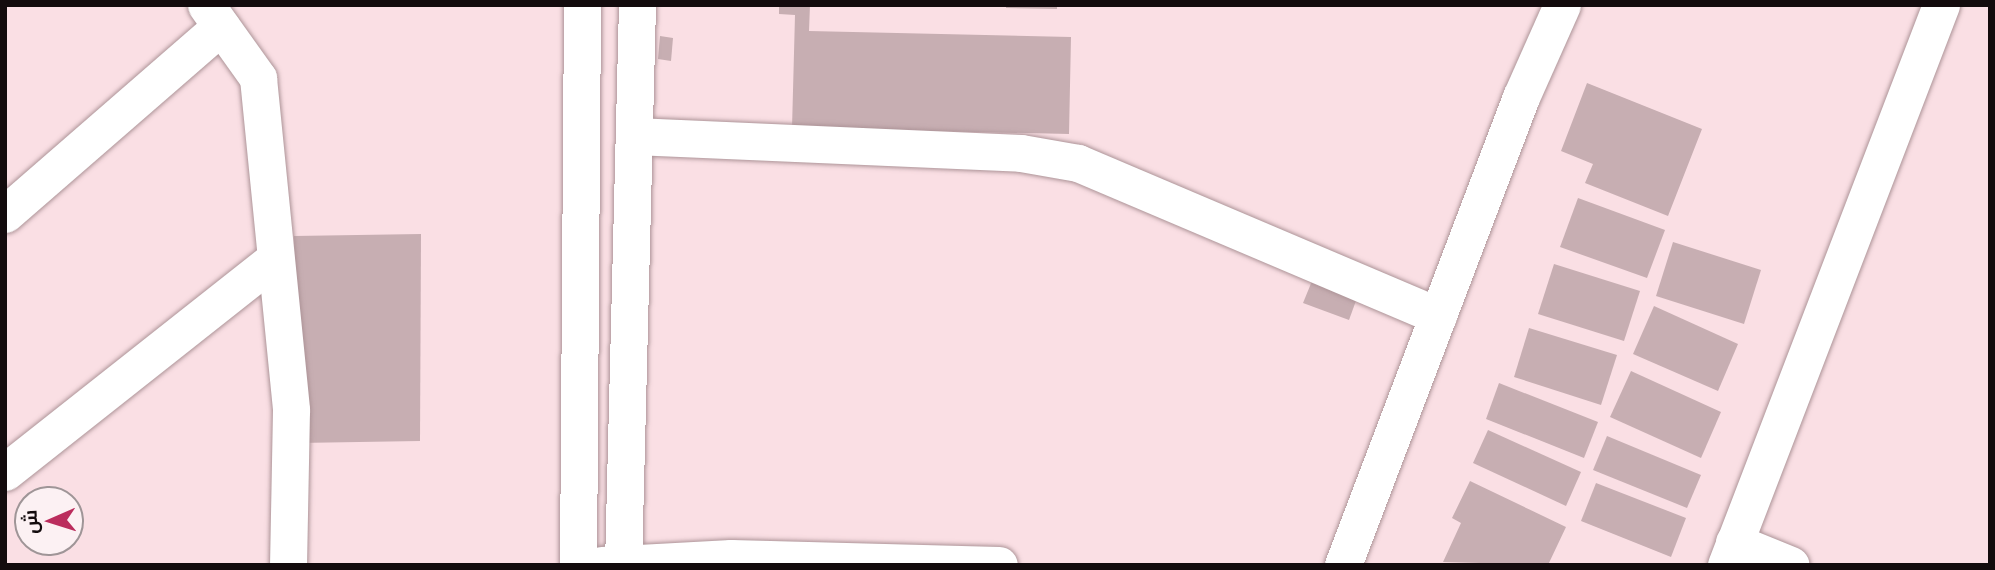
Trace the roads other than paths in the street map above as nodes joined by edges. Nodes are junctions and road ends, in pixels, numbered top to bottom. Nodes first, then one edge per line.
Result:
1 (582, 5) edge
2 (637, 5) edge
3 (1562, 5) edge
4 (1941, 5) edge
5 (213, 16) edge
6 (634, 136) junction
7 (5, 214) edge
8 (275, 259) junction
9 (1438, 316) junction
10 (5, 472) edge
11 (1730, 553) edge
12 (616, 564) edge
13 (288, 565) edge
14 (578, 565) edge
15 (999, 565) edge
16 (1343, 565) edge
17 (1791, 565) edge

1 - 14 street
2 - 6 street
3 - 9 street
4 - 11 street
5 - 7 street
5 - 8 street
6 - 9 street
6 - 12 street
8 - 10 street
8 - 13 street
9 - 16 street
11 - 17 street
12 - 15 street

